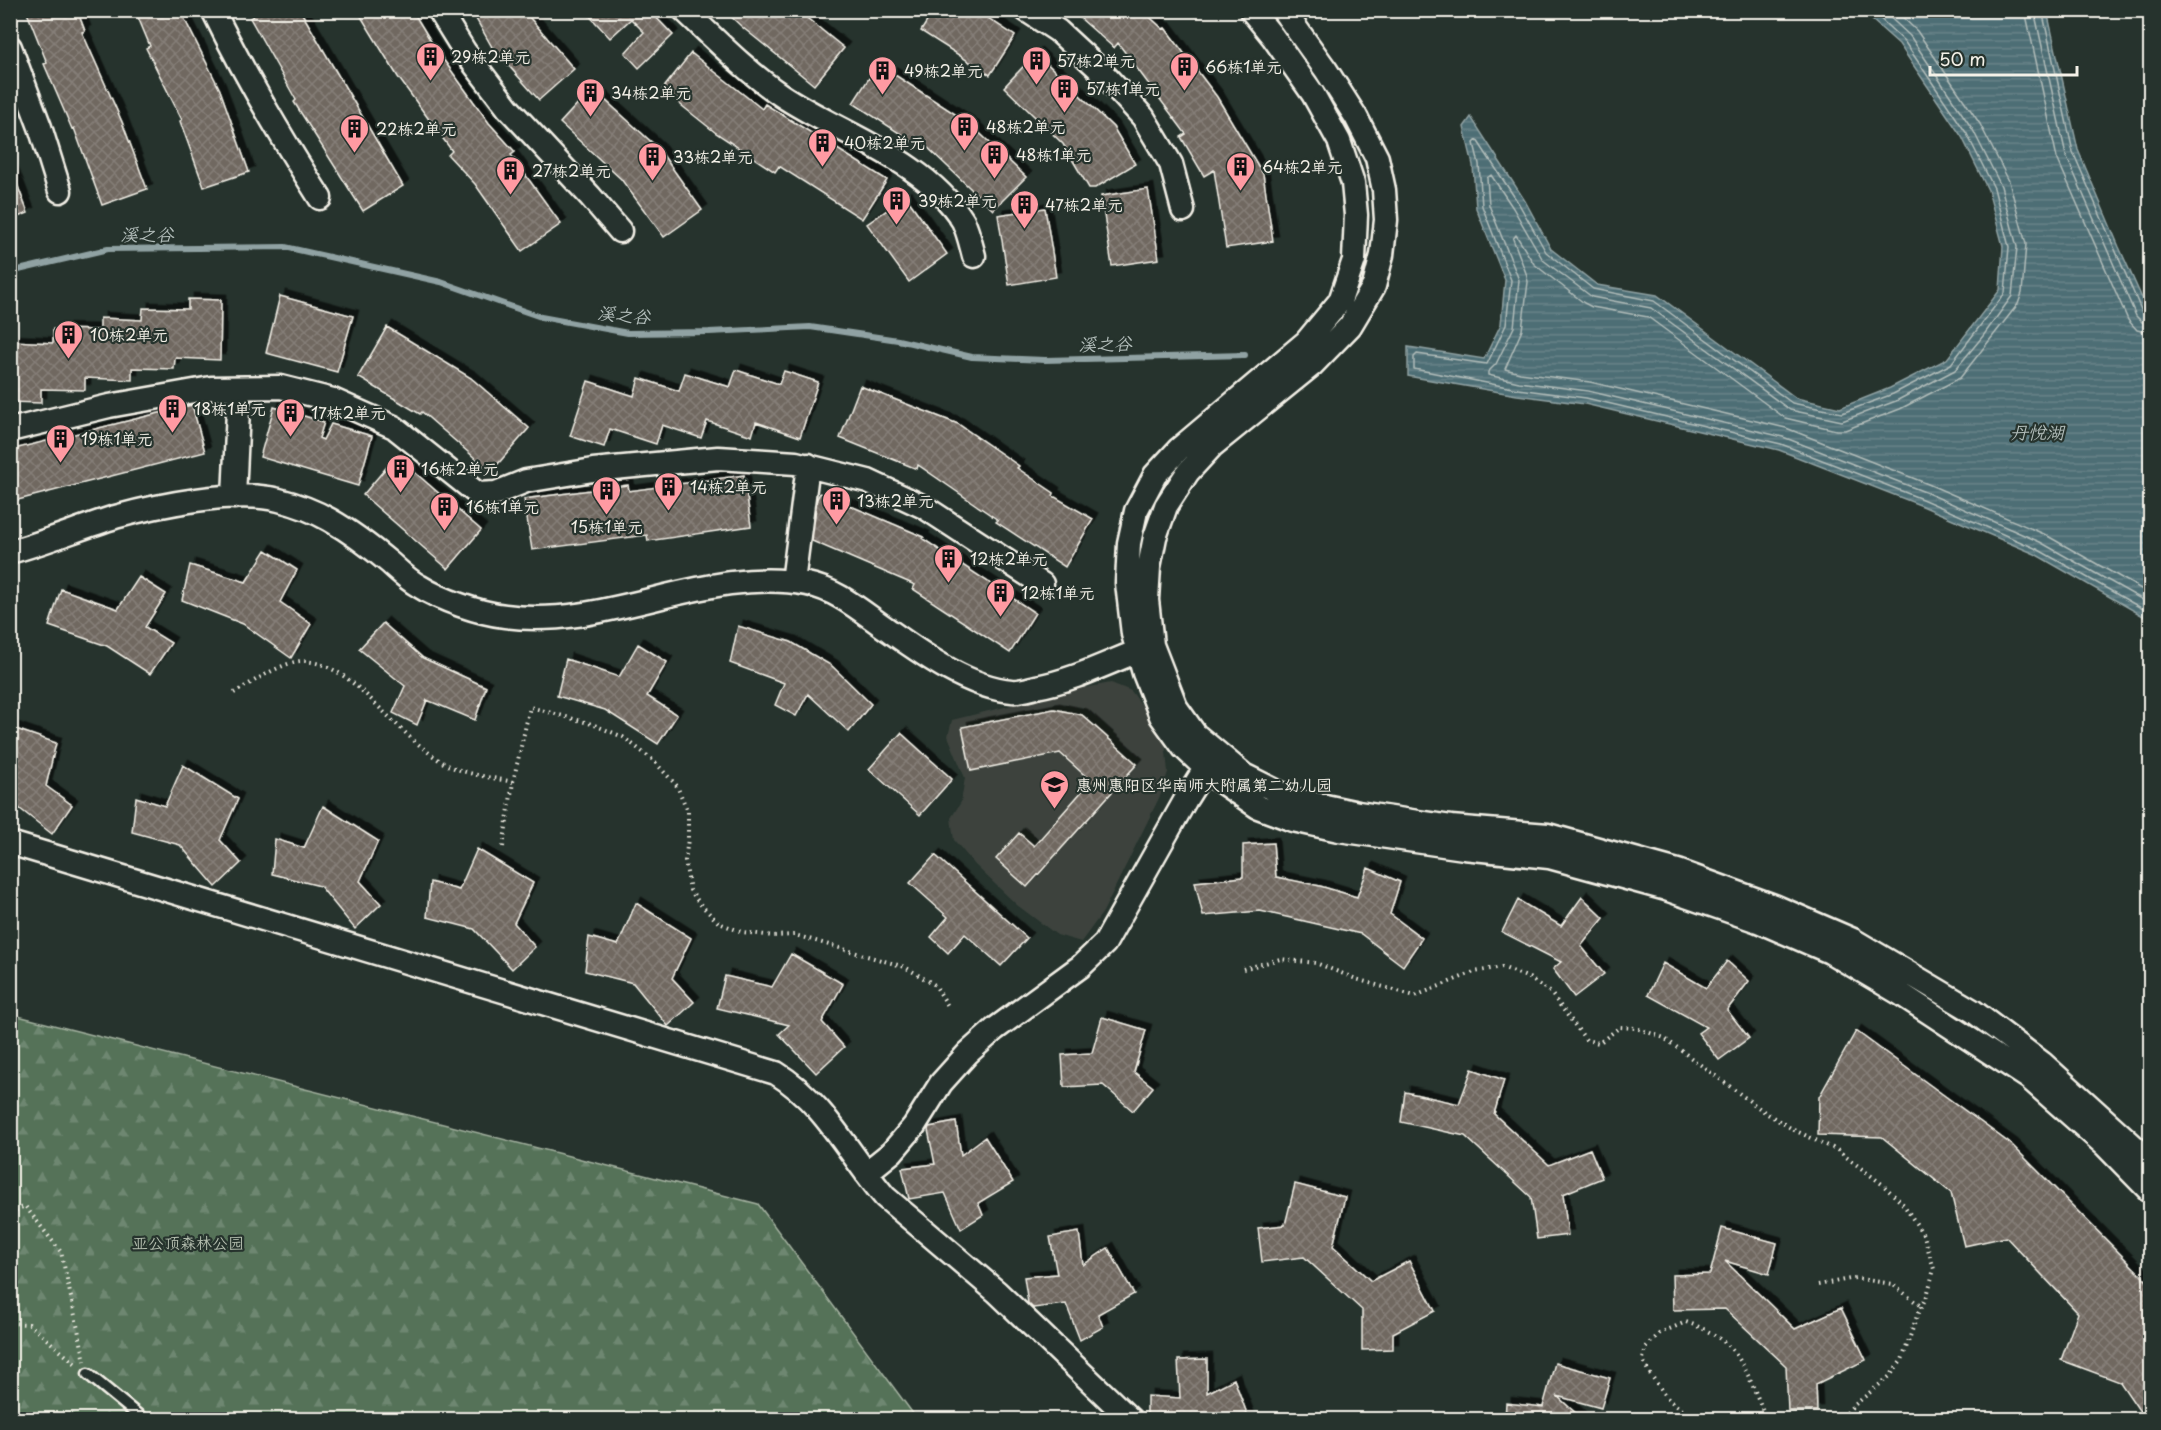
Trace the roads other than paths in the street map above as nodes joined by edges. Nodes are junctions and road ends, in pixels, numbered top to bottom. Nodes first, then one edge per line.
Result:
1 (213, 10) edge
2 (439, 10) edge
3 (684, 10) edge
4 (1026, 10) edge
5 (1251, 10) edge
6 (1283, 10) edge
7 (10, 47) edge
8 (60, 192) dead end
9 (320, 198) dead end
10 (1183, 210) dead end
11 (620, 231) dead end
12 (974, 256) dead end
13 (239, 388) junction
14 (10, 430) edge
15 (808, 465) junction
16 (234, 497) junction
17 (10, 552) edge
18 (794, 582) junction
19 (1042, 584) dead end
20 (1145, 648) junction
21 (1210, 760) junction
22 (10, 843) edge
23 (2151, 1161) edge
24 (866, 1173) junction
25 (2151, 1191) edge
26 (88, 1374) road end
27 (144, 1419) edge
28 (1131, 1419) edge

1 - 9 street
2 - 11 street
3 - 12 street
4 - 10 street
5 - 20 street
6 - 20 street
7 - 8 street
13 - 14 street
13 - 15 street
13 - 16 street
15 - 18 street
15 - 19 street
16 - 17 street
16 - 18 street
18 - 20 street
20 - 21 street
21 - 23 street
21 - 24 street
21 - 25 street
22 - 24 street
24 - 28 street
26 - 27 lane

